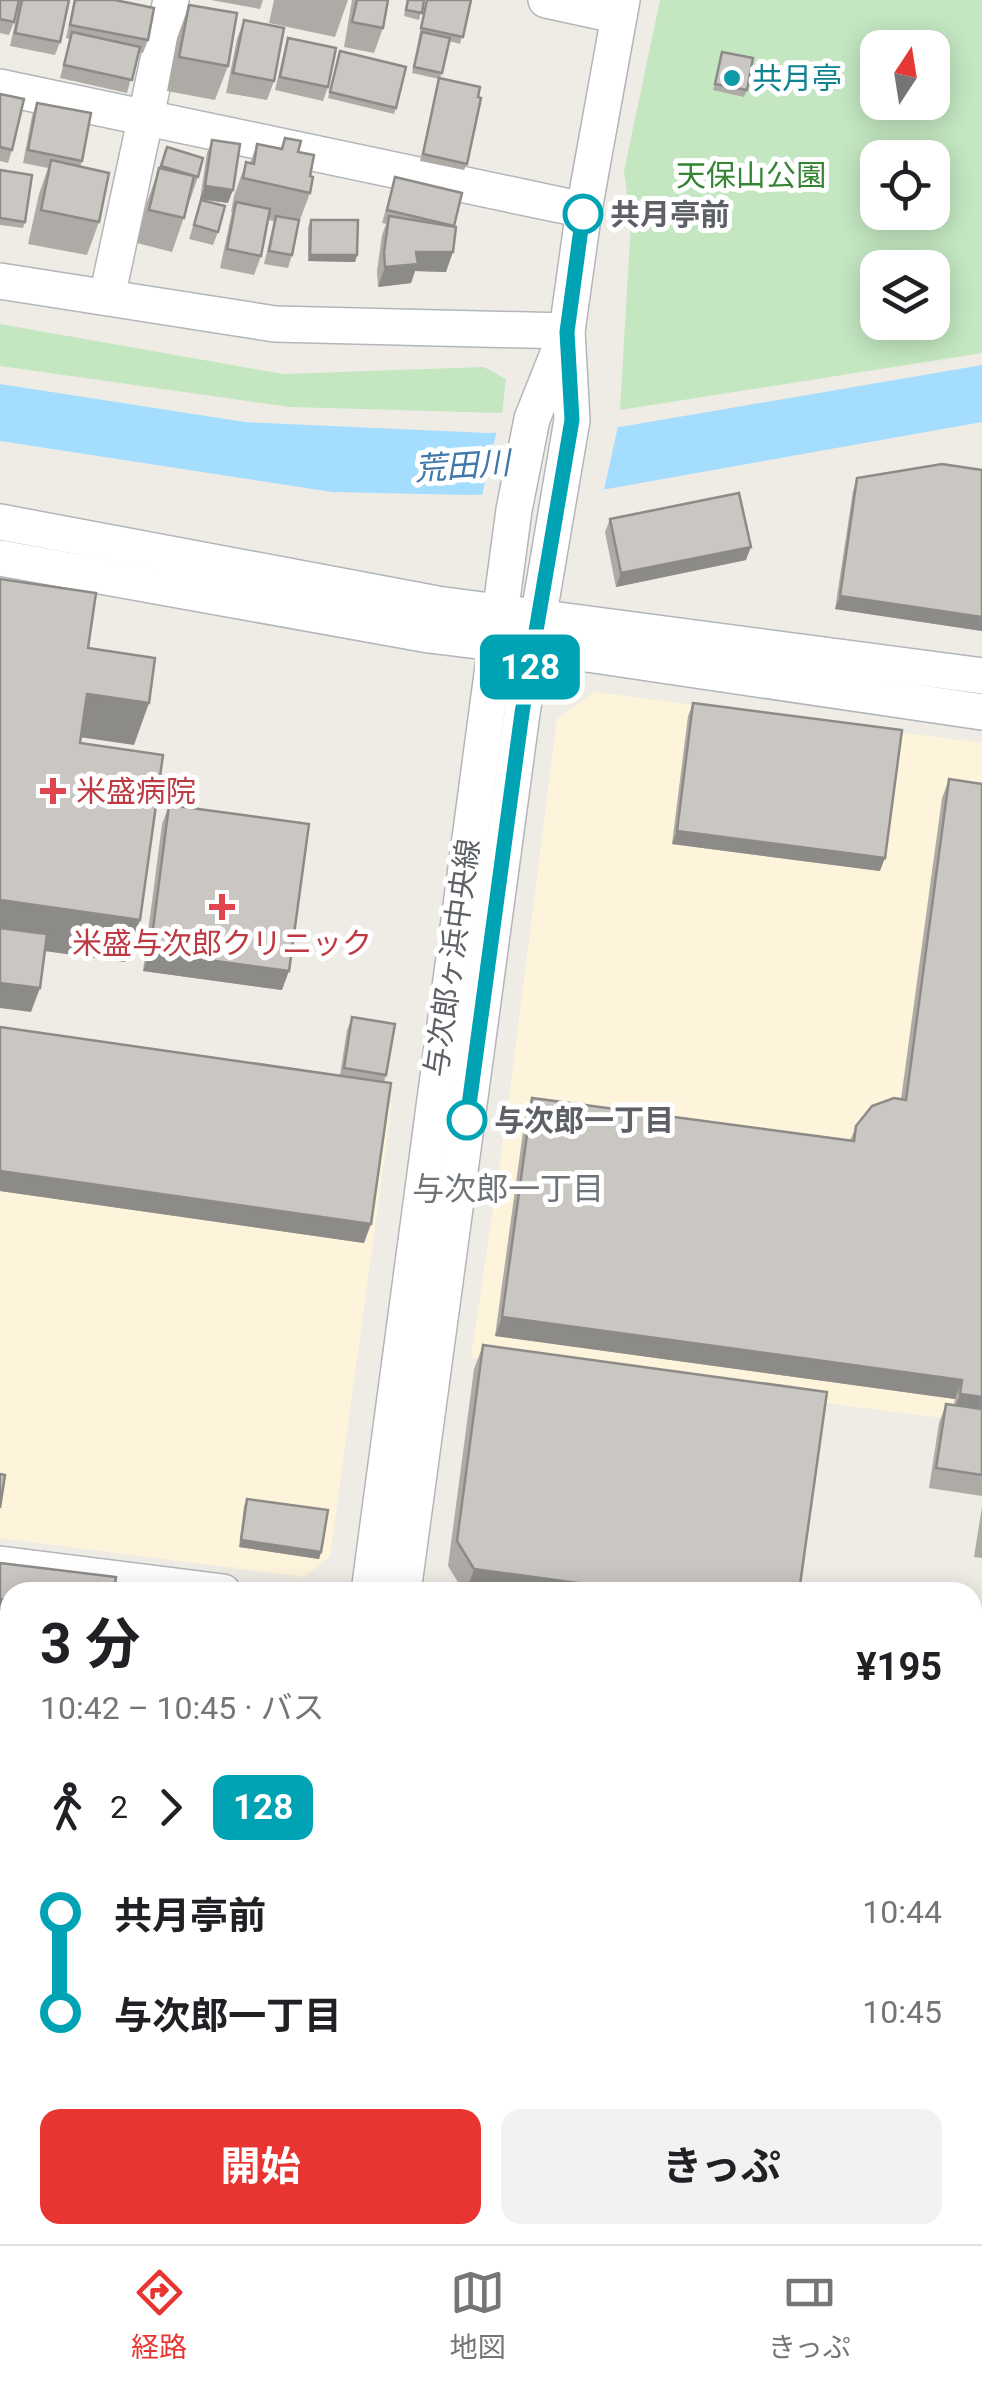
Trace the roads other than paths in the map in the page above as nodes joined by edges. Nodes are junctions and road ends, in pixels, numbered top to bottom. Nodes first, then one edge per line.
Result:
1 (171, 0) edge
2 (546, 0) edge
3 (621, 8) edge
4 (0, 87) edge
5 (147, 116) junction
6 (584, 210) junction
7 (0, 282) edge
8 (107, 298) junction
9 (567, 332) junction
10 (10, 542) edge
11 (497, 628) junction
12 (536, 633) junction
13 (982, 676) edge
14 (940, 689) junction
15 (982, 712) edge
16 (432, 1245) junction
17 (408, 1424) junction
18 (0, 1564) edge
19 (143, 1582) edge
20 (370, 1582) edge
21 (403, 1582) edge

1 - 5 street
2 - 3 street
3 - 6 street, 与次郎ヶ浜中央線
4 - 5 street
5 - 6 street
5 - 8 street
6 - 9 street, 与次郎ヶ浜中央線
7 - 8 street
8 - 9 street
9 - 11 street, 与次郎ヶ浜中央線
9 - 12 street, 与次郎ヶ浜中央線
10 - 11 street
11 - 12 street
11 - 16 street, 与次郎ヶ浜中央線
12 - 14 street
12 - 16 street, 与次郎ヶ浜中央線
13 - 14 street
14 - 15 street
16 - 17 street, 与次郎ヶ浜中央線
17 - 20 street, 与次郎ヶ浜中央線
17 - 21 street, 与次郎ヶ浜中央線
18 - 19 street

